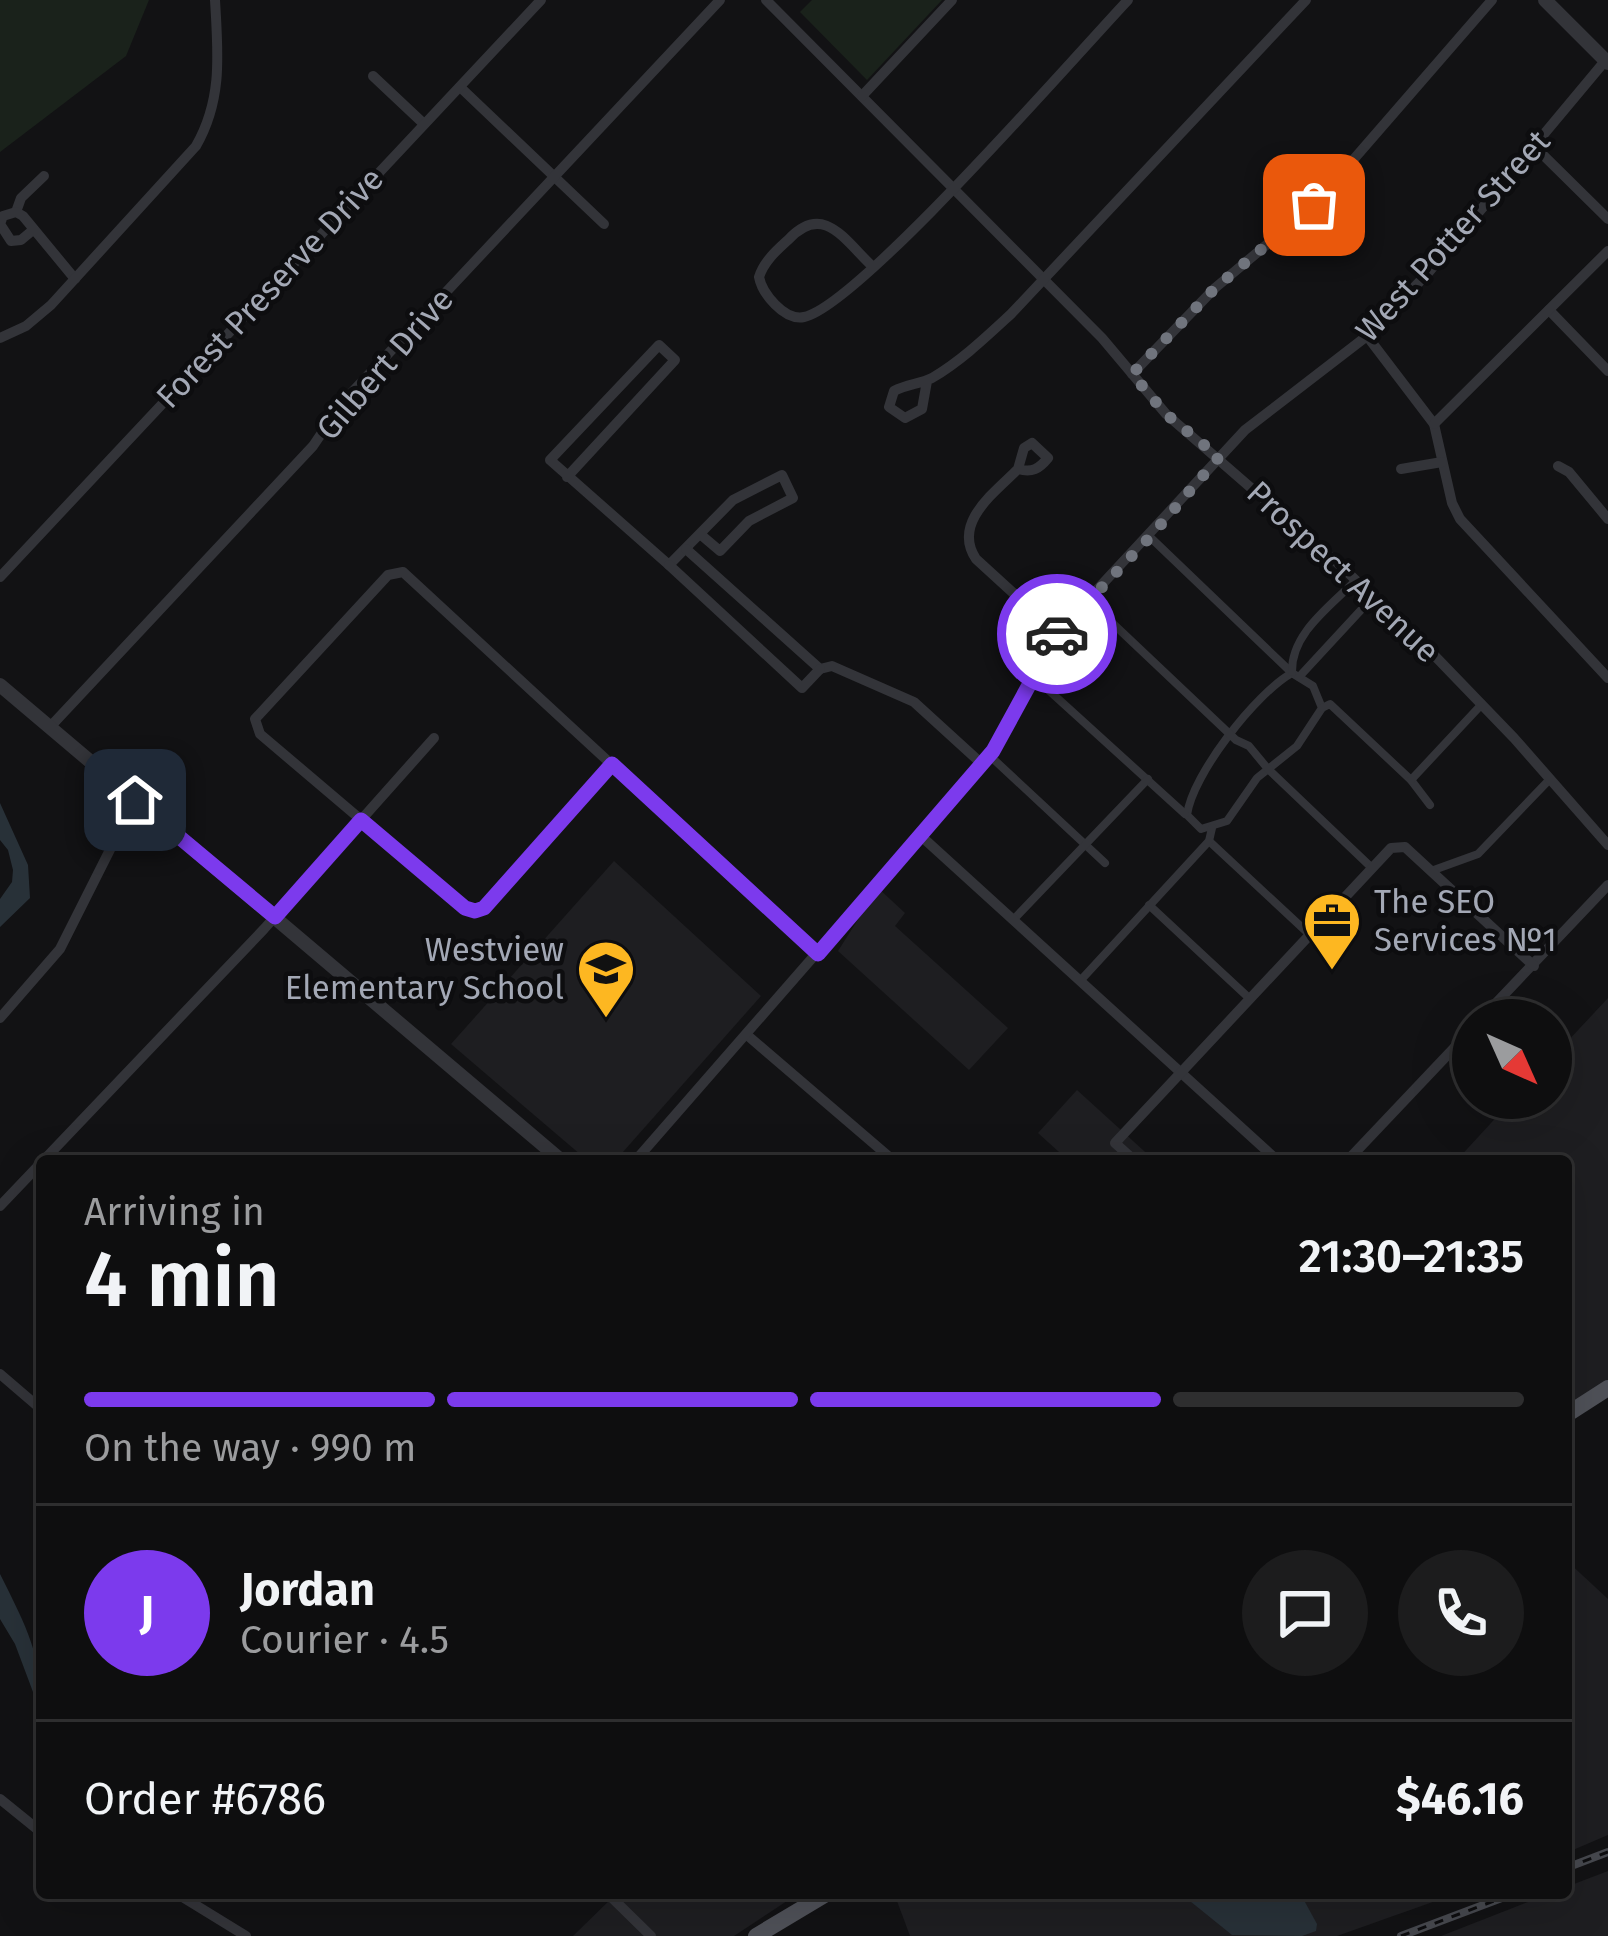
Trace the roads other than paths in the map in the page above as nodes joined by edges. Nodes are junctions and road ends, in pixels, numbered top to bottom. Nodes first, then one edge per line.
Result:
1 (215, 0) edge
2 (541, 0) edge
3 (720, 0) edge
4 (766, 0) edge
5 (952, 0) edge
6 (1128, 0) edge
7 (1306, 0) edge
8 (1492, 0) edge
9 (1545, 0) edge
10 (1607, 62) edge
11 (373, 76) dead end
12 (460, 87) junction
13 (862, 96) junction
14 (424, 124) junction
15 (1536, 148) junction
16 (44, 176) dead end
17 (555, 177) junction
18 (953, 187) junction
19 (16, 212) junction
20 (1608, 219) edge
21 (604, 224) dead end
22 (0, 230) edge
23 (33, 230) junction
24 (1608, 251) edge
25 (873, 267) junction
26 (75, 279) junction
27 (1044, 280) junction
28 (1549, 310) junction
29 (1367, 336) junction
30 (0, 338) edge
31 (1608, 370) edge
32 (1132, 374) junction
33 (927, 381) dead end
34 (1434, 424) junction
35 (1219, 457) junction
36 (1442, 463) junction
37 (1558, 466) dead end
38 (1018, 469) dead end
39 (1401, 470) dead end
40 (568, 476) junction
41 (1608, 519) edge
42 (700, 534) junction
43 (1150, 537) junction
44 (686, 549) junction
45 (669, 565) junction
46 (0, 577) edge
47 (1356, 580) junction
48 (1373, 597) junction
49 (1088, 600) junction
50 (1058, 633) junction
51 (820, 669) junction
52 (1296, 675) junction
53 (1033, 676) junction
54 (1608, 678) edge
55 (0, 685) edge
56 (1482, 704) junction
57 (1322, 708) junction
58 (50, 727) junction
59 (1232, 734) junction
60 (434, 738) dead end
61 (985, 760) junction
62 (612, 764) junction
63 (1268, 770) junction
64 (1550, 778) junction
65 (1148, 779) junction
66 (1411, 780) junction
67 (135, 800) junction
68 (1430, 805) dead end
69 (1186, 815) junction
70 (361, 820) junction
71 (1212, 828) junction
72 (921, 836) junction
73 (1210, 841) junction
74 (1085, 845) junction
75 (1608, 845) edge
76 (1105, 863) dead end
77 (1372, 868) junction
78 (1431, 871) junction
79 (1608, 885) edge
80 (1149, 905) junction
81 (275, 917) junction
82 (1013, 920) junction
83 (1309, 934) junction
84 (818, 954) junction
85 (1534, 966) junction
86 (1080, 981) junction
87 (1249, 998) junction
88 (1501, 999) edge
89 (0, 1018) edge
90 (747, 1035) junction
91 (1452, 1050) edge
92 (1180, 1072) junction
93 (50, 1155) edge
94 (555, 1155) edge
95 (640, 1155) edge
96 (887, 1155) edge
97 (1128, 1155) edge
98 (1272, 1155) edge
99 (1353, 1155) edge
100 (36, 1168) edge
101 (6, 1189) edge
102 (0, 1206) edge
103 (0, 1374) edge
104 (1608, 1388) edge
105 (36, 1405) edge
106 (1572, 1411) edge
107 (0, 1798) edge
108 (36, 1828) edge
109 (186, 1899) edge
110 (613, 1899) edge
111 (818, 1899) edge
112 (246, 1936) edge
113 (651, 1936) edge
114 (756, 1936) edge

1 - 26 street
2 - 12 street, Forest Preserve Drive
3 - 17 street, Gilbert Drive
4 - 13 street, Prospect Avenue
5 - 13 street
6 - 18 street
7 - 27 street
8 - 32 street
9 - 10 street
10 - 15 street, West Potter Street
11 - 14 street
12 - 14 street, Forest Preserve Drive
12 - 17 street
13 - 18 street, Prospect Avenue
14 - 46 street, Forest Preserve Drive
15 - 20 street
15 - 29 street, West Potter Street
16 - 19 street
17 - 21 street
17 - 58 street, Gilbert Drive
18 - 25 street
18 - 27 street, Prospect Avenue
19 - 22 street
19 - 23 street
22 - 23 street
23 - 26 street
24 - 28 street
25 - 25 street
26 - 30 street
27 - 32 street, Prospect Avenue
27 - 33 street
28 - 31 street
28 - 34 street
29 - 34 street
29 - 35 street, West Potter Street
32 - 35 street, Prospect Avenue
34 - 36 street
35 - 43 street, West Potter Street
35 - 47 street, Prospect Avenue
36 - 39 street
36 - 54 street
37 - 41 street
38 - 50 street
40 - 40 street
40 - 45 street
42 - 42 street
42 - 44 street
43 - 49 street, West Potter Street
43 - 52 street
44 - 45 street
44 - 51 street
45 - 51 street
47 - 48 street, Prospect Avenue
47 - 52 street
48 - 52 street
48 - 56 street, Prospect Avenue
49 - 50 street, West Potter Street
49 - 59 street
50 - 53 street, West Potter Street
51 - 61 street
52 - 57 street
52 - 59 street
53 - 61 street, West Potter Street
53 - 65 street
55 - 58 street
56 - 64 street, Prospect Avenue
56 - 66 street
57 - 63 street
57 - 66 street
58 - 67 street
59 - 63 street
59 - 69 street
60 - 70 street
61 - 72 street, West Potter Street
61 - 74 street
62 - 70 street
62 - 70 street
62 - 84 street
63 - 71 street
63 - 77 street
64 - 75 street, Prospect Avenue
64 - 78 street
65 - 69 street
65 - 74 street
66 - 68 street
67 - 81 street
67 - 89 street
69 - 71 street
70 - 81 street
71 - 73 street
72 - 82 street
72 - 84 street, West Potter Street
73 - 80 street
73 - 83 street
74 - 76 street
74 - 82 street
77 - 78 street
77 - 83 street
78 - 85 street
79 - 85 street
80 - 86 street
80 - 87 street
81 - 93 street
81 - 94 street
82 - 86 street
83 - 87 street
84 - 90 street, West Potter Street
85 - 88 street
86 - 92 street
87 - 92 street
90 - 95 street, West Potter Street
90 - 96 street
91 - 99 street
92 - 97 street
92 - 98 street
100 - 101 street
101 - 102 street
103 - 105 street
104 - 106 main road
107 - 108 street
109 - 112 street
110 - 113 street
111 - 114 main road

